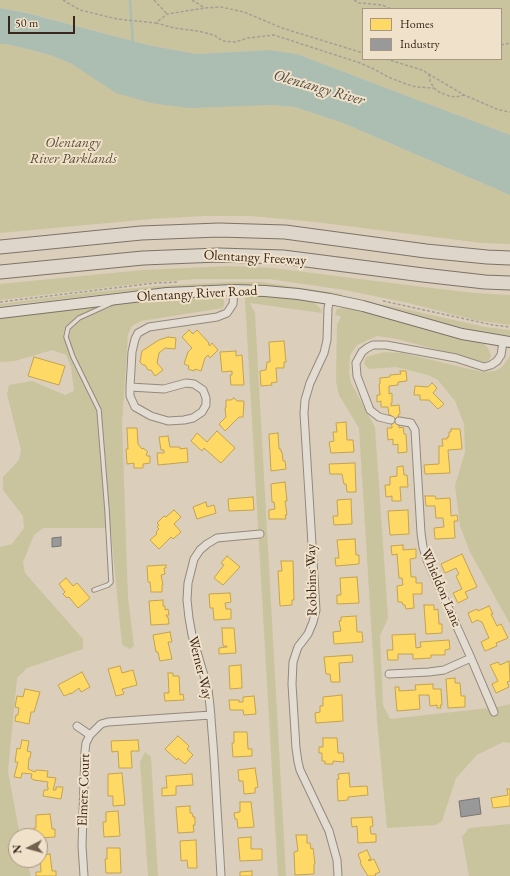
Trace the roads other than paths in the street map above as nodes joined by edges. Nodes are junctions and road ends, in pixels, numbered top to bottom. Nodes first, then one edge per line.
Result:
1 (0, 247) edge
2 (510, 258) edge
3 (0, 272) edge
4 (510, 283) edge
5 (234, 290) junction
6 (120, 298) junction
7 (330, 299) junction
8 (0, 313) edge
9 (507, 342) edge
10 (130, 387) junction
11 (260, 534) dead end
12 (94, 590) dead end
13 (472, 658) junction
14 (389, 674) dead end
15 (494, 712) dead end
16 (211, 715) junction
17 (77, 726) dead end
18 (90, 735) junction
19 (84, 876) edge
20 (221, 876) edge
21 (338, 876) edge

1 - 2 highway, Olentangy Freeway
3 - 4 highway, Olentangy Freeway
5 - 6 main road, Olentangy River Road
5 - 7 main road, Olentangy River Road
5 - 10 street
6 - 8 main road, Olentangy River Road
6 - 12 lane
7 - 9 main road, Olentangy River Road
7 - 21 street, Robbins Way
9 - 13 street, Whieldon Lane
10 - 10 street
11 - 16 street, Werner Way
13 - 14 street
13 - 15 street, Whieldon Lane
16 - 18 street, Elmers Court
16 - 20 street, Werner Way
17 - 18 street
18 - 19 street, Elmers Court

